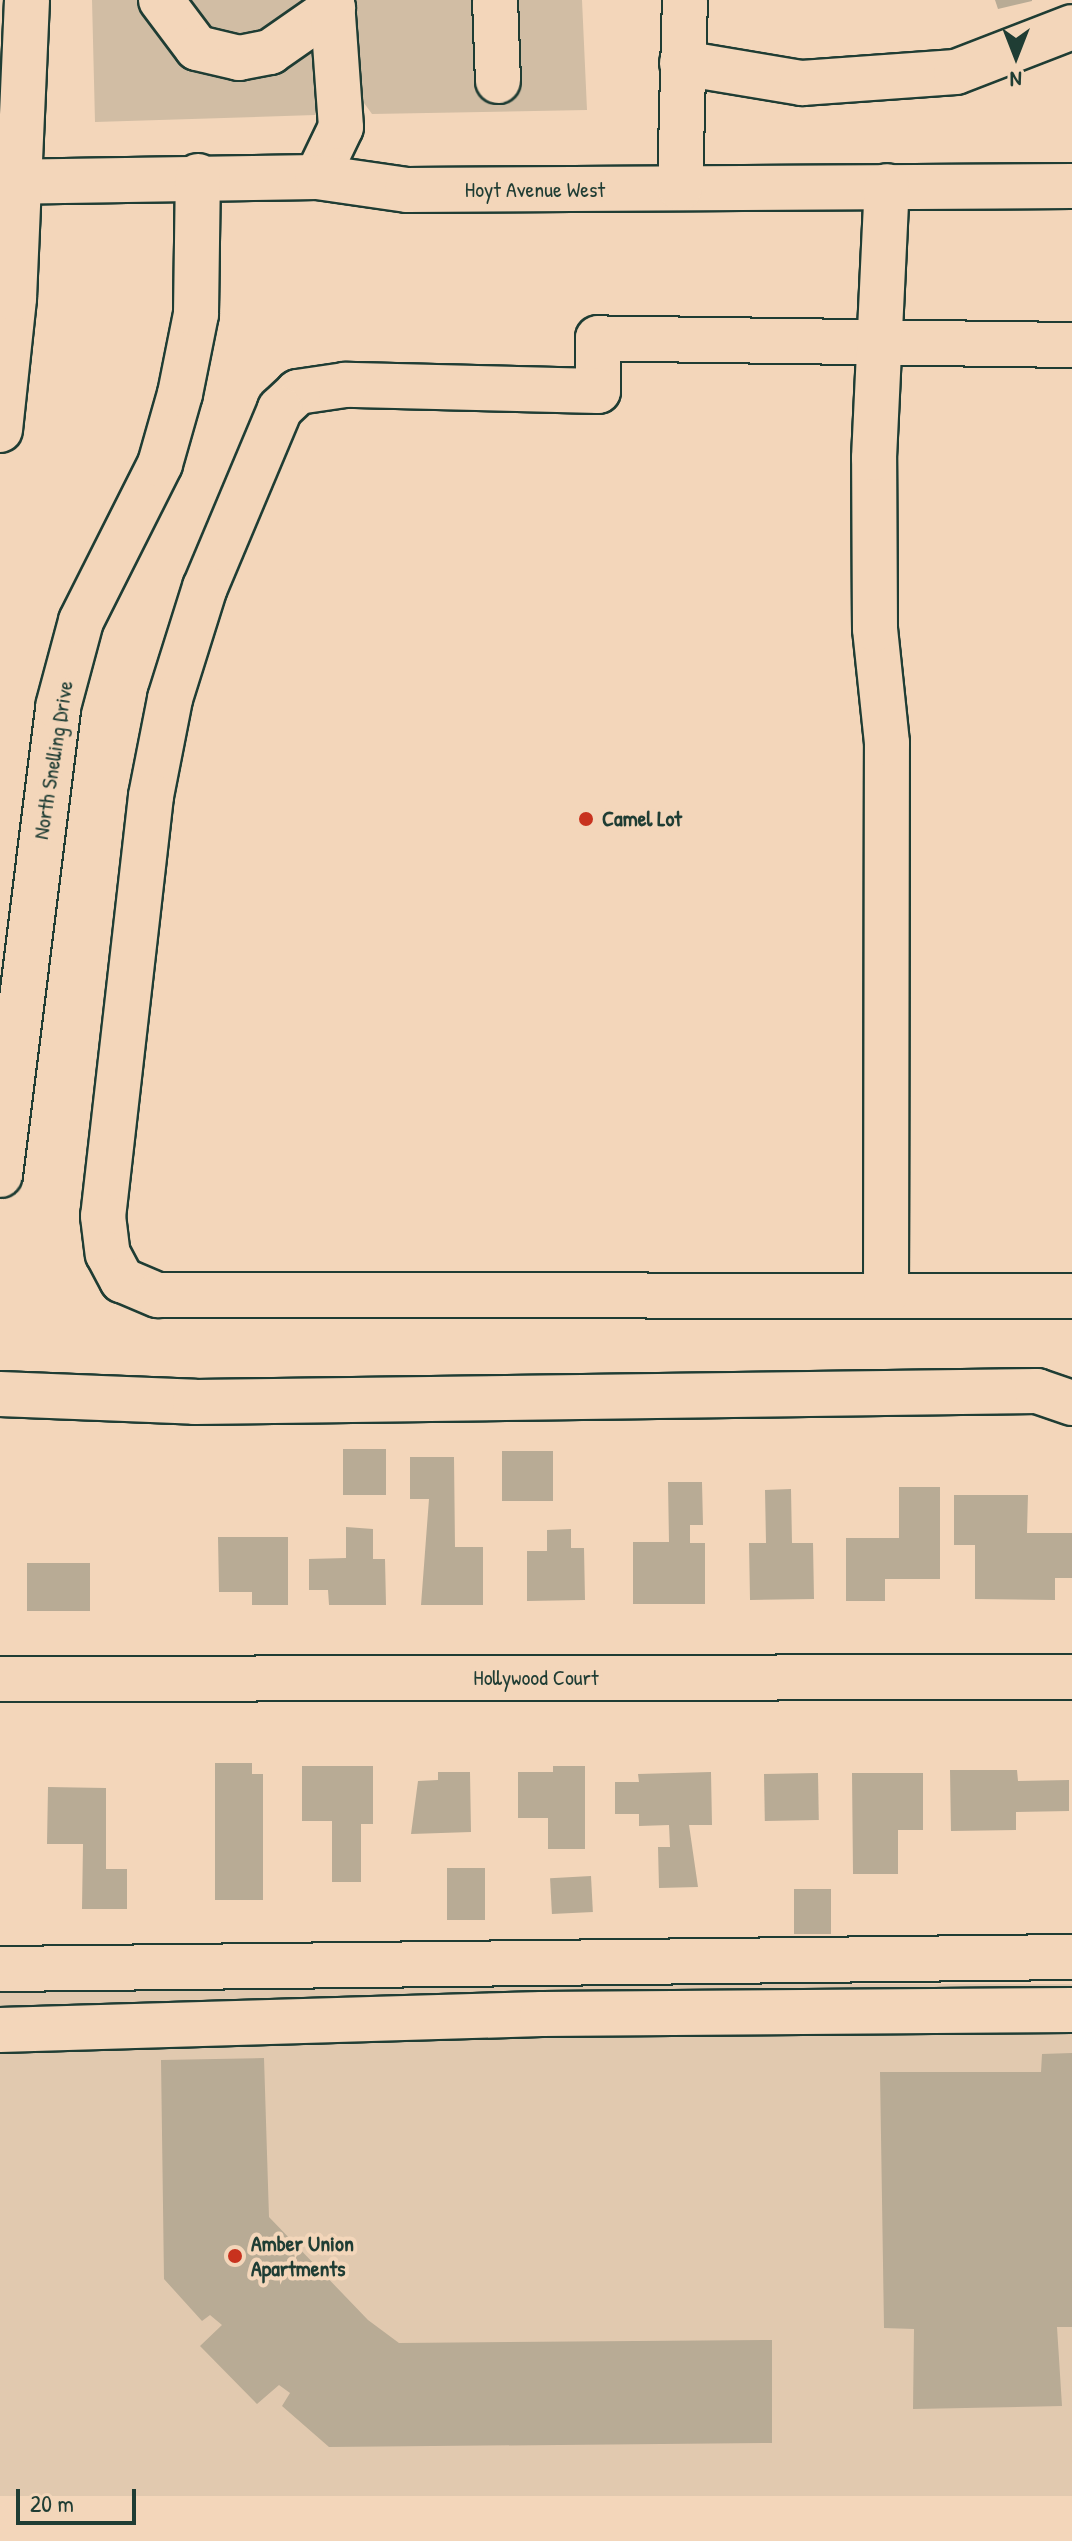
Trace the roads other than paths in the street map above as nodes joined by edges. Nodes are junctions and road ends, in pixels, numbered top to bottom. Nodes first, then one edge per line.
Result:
1 (27, 0) edge
2 (161, 0) edge
3 (495, 0) edge
4 (685, 0) edge
5 (333, 4) edge
6 (1072, 27) edge
7 (682, 63) junction
8 (498, 81) dead end
9 (198, 176) junction
10 (317, 177) junction
11 (10, 181) edge
12 (887, 186) junction
13 (1072, 186) edge
14 (680, 188) junction
15 (885, 344) junction
16 (1072, 345) edge
17 (0, 430) edge
18 (0, 1175) edge
19 (886, 1294) junction
20 (1072, 1296) edge
21 (0, 1394) edge
22 (1072, 1403) edge
23 (1072, 1677) edge
24 (0, 1679) edge
25 (1072, 1957) edge
26 (0, 1969) edge
27 (1072, 2010) edge
28 (0, 2030) edge

1 - 11 street
2 - 5 street
3 - 8 street
4 - 7 street
5 - 10 street
6 - 7 street
7 - 14 street
9 - 10 street, Hoyt Avenue West
9 - 11 street, Hoyt Avenue West
9 - 18 street, North Snelling Drive
10 - 14 street, Hoyt Avenue West
11 - 17 street
12 - 13 street, Hoyt Avenue West
12 - 14 street, Hoyt Avenue West
12 - 15 street
15 - 16 street
15 - 19 street
15 - 19 street
19 - 20 street
21 - 22 street
23 - 24 street, Hollywood Court
25 - 26 street
27 - 28 street

